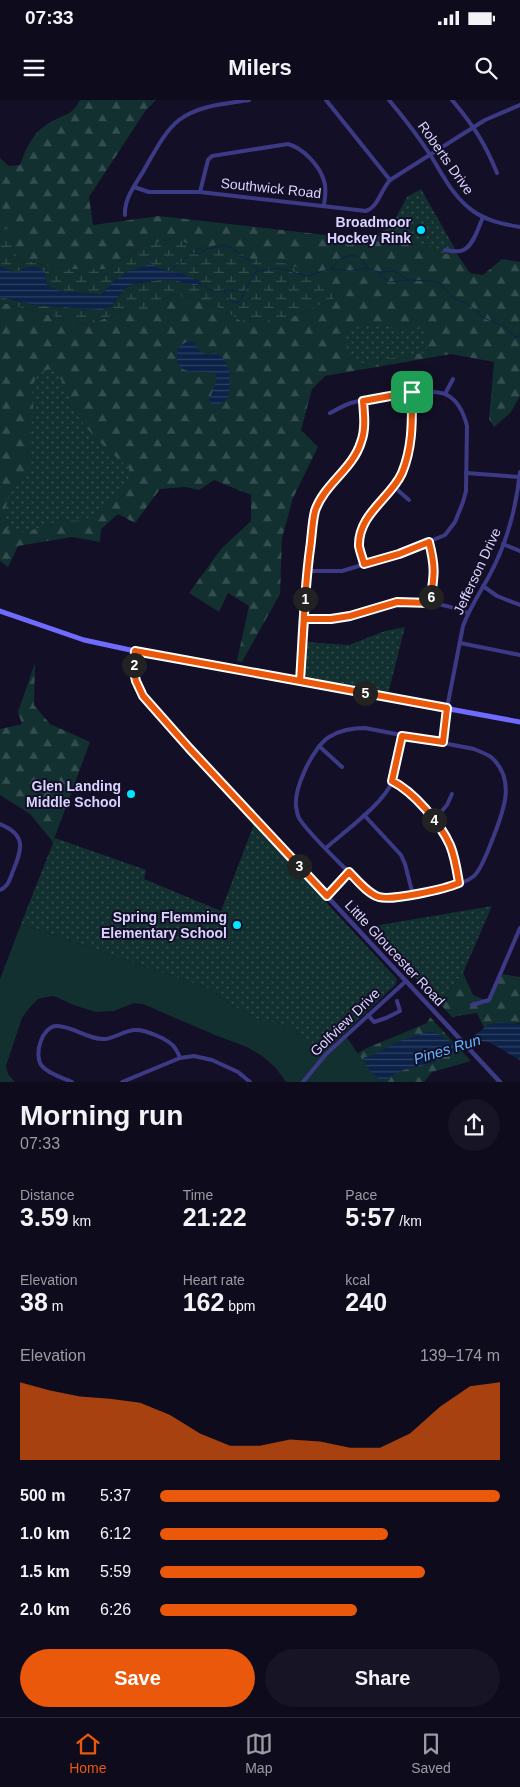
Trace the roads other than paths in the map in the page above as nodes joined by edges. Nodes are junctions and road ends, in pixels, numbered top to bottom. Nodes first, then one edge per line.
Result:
1 (249, 100) edge
2 (326, 100) edge
3 (389, 100) edge
4 (452, 100) edge
5 (520, 105) edge
6 (474, 126) junction
7 (431, 155) junction
8 (498, 173) dead end
9 (390, 180) junction
10 (134, 186) junction
11 (200, 192) junction
12 (324, 205) junction
13 (125, 215) dead end
14 (483, 217) junction
15 (520, 227) edge
16 (445, 250) dead end
17 (453, 379) dead end
18 (412, 392) junction
19 (444, 394) junction
20 (363, 401) junction
21 (330, 413) dead end
22 (520, 472) edge
23 (466, 473) junction
24 (520, 476) edge
25 (393, 486) junction
26 (409, 500) dead end
27 (429, 542) junction
28 (503, 544) junction
29 (520, 551) edge
30 (364, 564) junction
31 (307, 571) junction
32 (483, 586) junction
33 (430, 603) junction
34 (520, 606) edge
35 (0, 611) edge
36 (468, 614) junction
37 (304, 619) junction
38 (460, 643) junction
39 (135, 651) junction
40 (520, 655) edge
41 (300, 681) junction
42 (447, 708) junction
43 (520, 722) edge
44 (402, 736) junction
45 (443, 742) junction
46 (319, 746) junction
47 (342, 767) dead end
48 (392, 781) junction
49 (452, 794) dead end
50 (364, 815) junction
51 (434, 820) junction
52 (0, 824) edge
53 (326, 848) junction
54 (349, 872) junction
55 (459, 883) junction
56 (0, 890) edge
57 (412, 895) junction
58 (327, 896) junction
59 (520, 928) edge
60 (514, 942) junction
61 (520, 943) edge
62 (406, 981) junction
63 (397, 1002) dead end
64 (472, 1005) dead end
65 (368, 1015) junction
66 (180, 1058) junction
67 (72, 1082) edge
68 (122, 1082) edge
69 (250, 1082) edge
70 (303, 1082) edge
71 (500, 1082) edge

1 - 10 street
2 - 9 street
3 - 7 street, Roberts Drive
4 - 6 street
5 - 6 street
6 - 7 street
6 - 8 street
7 - 9 street
7 - 14 street, Roberts Drive
9 - 12 street, Southwick Road
10 - 11 street, Southwick Road
10 - 13 street
11 - 12 street, Southwick Road
11 - 12 street
14 - 15 street, Roberts Drive
14 - 16 street
17 - 19 street
18 - 19 street
18 - 20 street
18 - 25 street
19 - 23 street
20 - 21 street
20 - 31 street
22 - 24 street, Jefferson Drive
23 - 24 street
23 - 27 street
24 - 28 street, Jefferson Drive
25 - 26 street
25 - 30 street
27 - 30 street
27 - 33 street
28 - 29 street
28 - 32 street, Jefferson Drive
30 - 31 street
31 - 37 street
32 - 34 street
32 - 36 street, Jefferson Drive
33 - 36 street
33 - 37 street
35 - 39 main road
36 - 38 street, Jefferson Drive
37 - 41 street
38 - 40 street
38 - 42 street, Jefferson Drive
39 - 41 main road
39 - 58 street, Little Gloucester Road
41 - 42 main road
42 - 43 main road
42 - 45 street, Jefferson Drive
44 - 45 street
44 - 46 street
44 - 48 street
45 - 55 street
46 - 47 street
46 - 53 street
48 - 50 street
48 - 51 street
49 - 51 street
50 - 53 street
50 - 57 street
51 - 55 street
52 - 56 street
53 - 54 street
54 - 57 street
54 - 58 street
55 - 57 street
58 - 62 street, Little Gloucester Road
59 - 60 street
60 - 61 street
60 - 64 street
62 - 65 street, Golfview Drive
62 - 71 street, Little Gloucester Road
63 - 65 street
65 - 70 street, Golfview Drive
66 - 67 street
66 - 68 street
66 - 69 street

